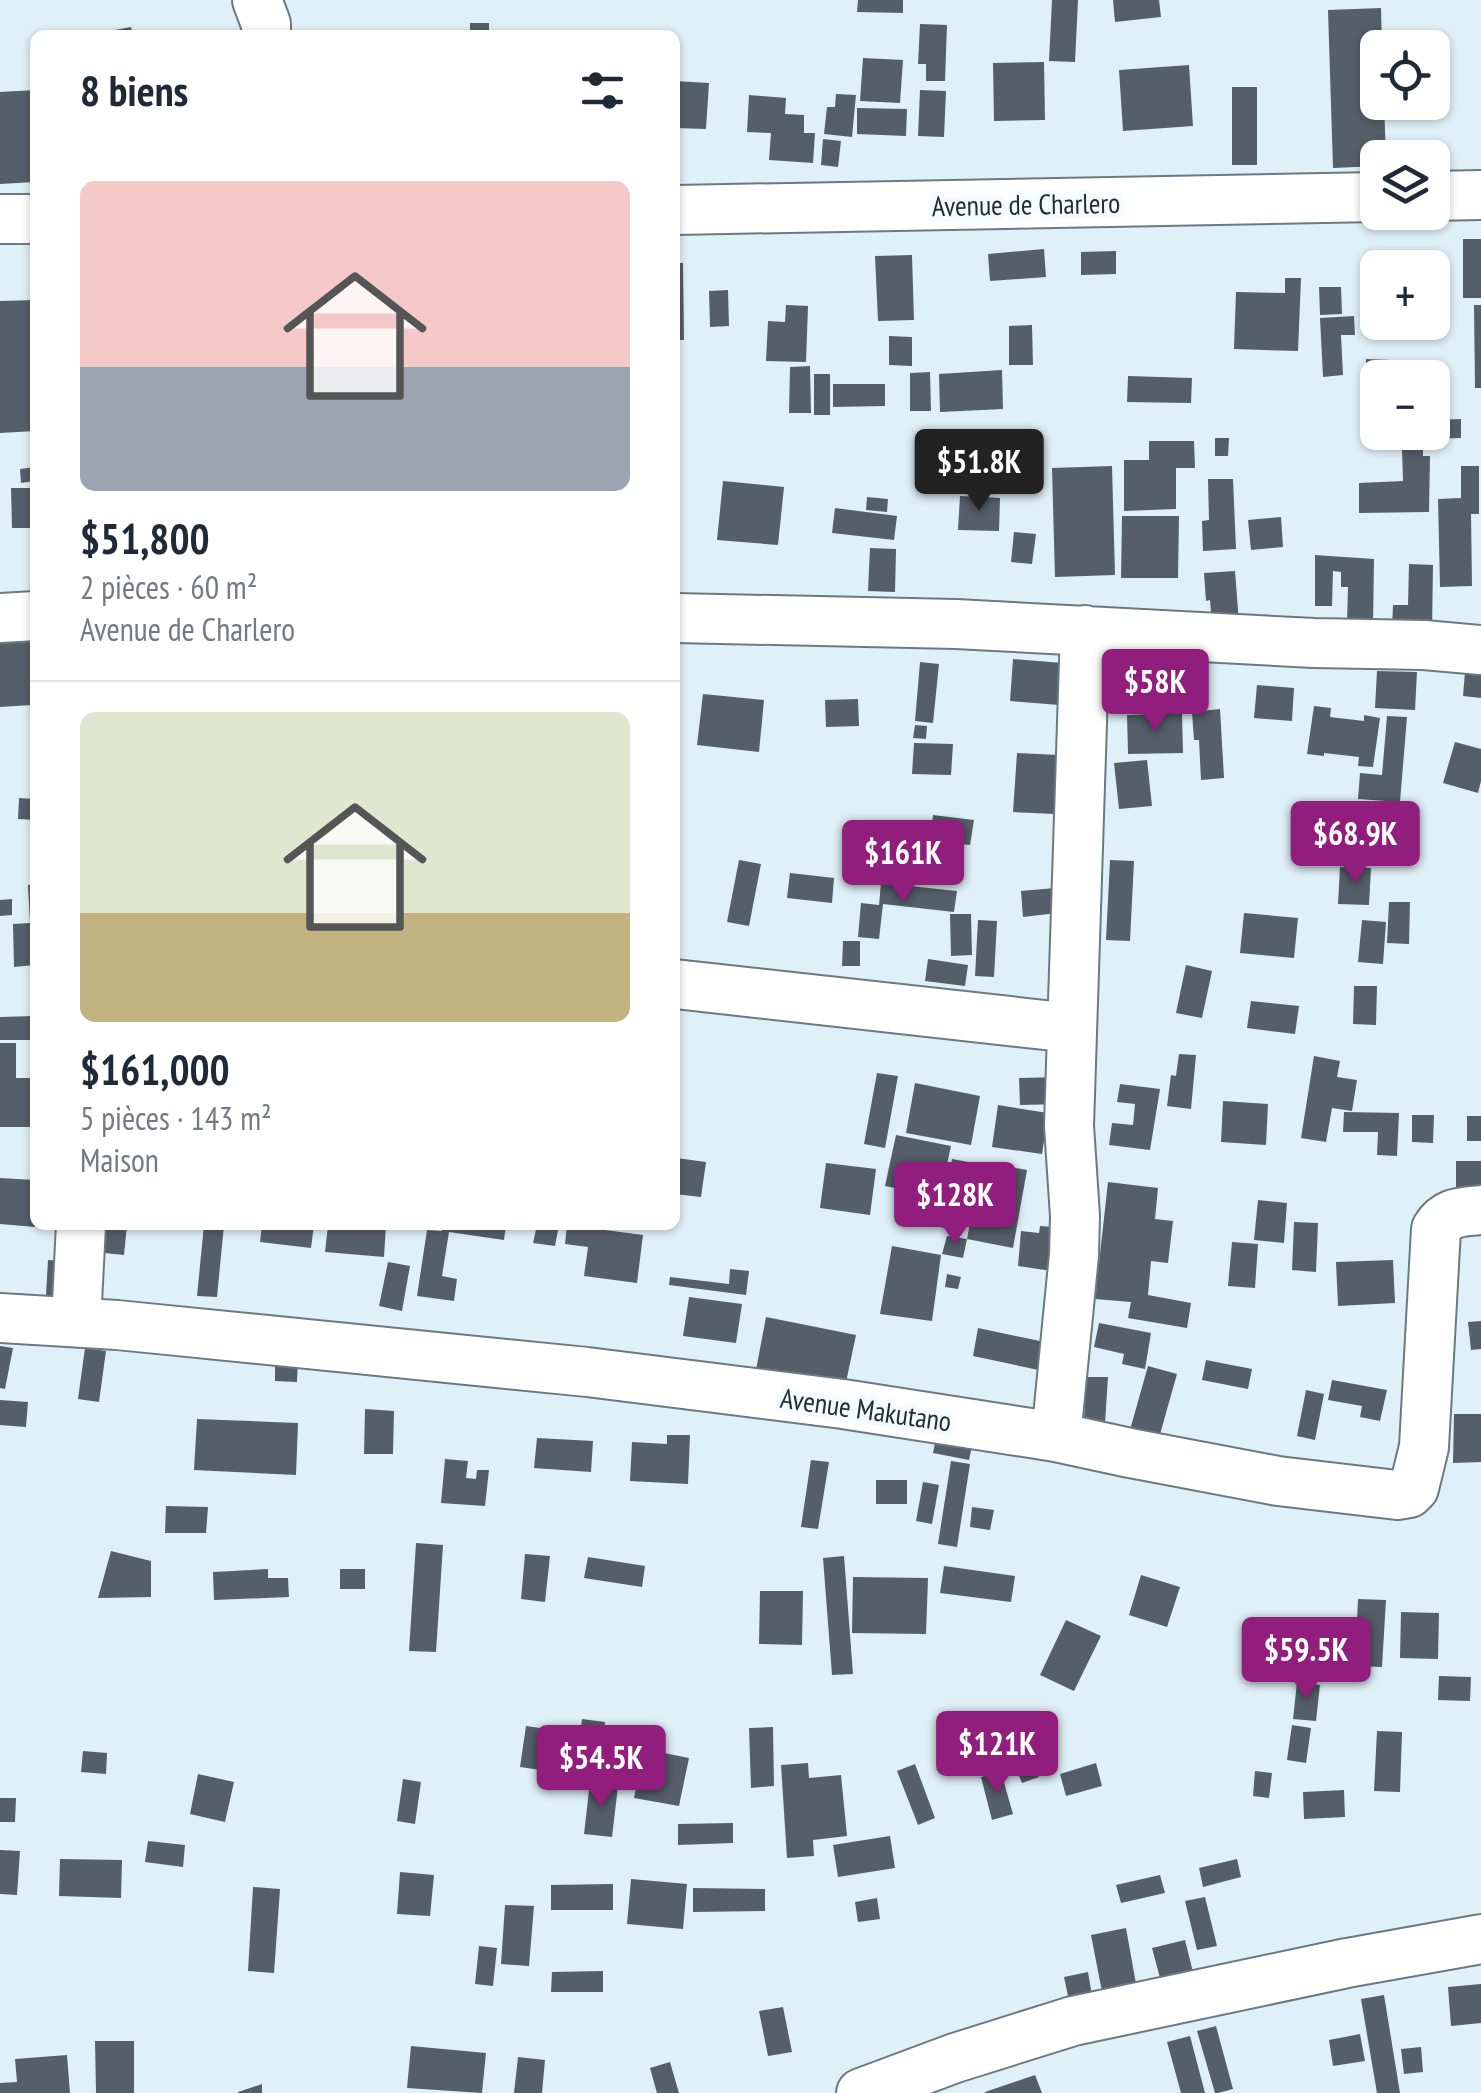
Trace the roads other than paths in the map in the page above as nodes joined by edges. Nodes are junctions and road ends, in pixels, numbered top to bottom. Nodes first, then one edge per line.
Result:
1 (257, 0) edge
2 (266, 30) edge
3 (1481, 195) edge
4 (1450, 196) edge
5 (1360, 197) edge
6 (680, 210) edge
7 (0, 219) edge
8 (30, 219) edge
9 (30, 616) edge
10 (0, 618) edge
11 (680, 618) edge
12 (1085, 630) junction
13 (1481, 650) edge
14 (680, 985) edge
15 (1072, 1028) junction
16 (1481, 1210) edge
17 (81, 1230) edge
18 (0, 1318) edge
19 (76, 1322) junction
20 (1056, 1436) junction
21 (1481, 1939) edge
22 (861, 2093) edge

1 - 2 street
3 - 4 street
5 - 6 street, Avenue de Charlero
7 - 8 street
9 - 10 street
11 - 12 street
12 - 13 street
12 - 15 street
14 - 15 street
15 - 20 street
16 - 20 street, Avenue Makutano
17 - 19 street
18 - 19 street, Avenue Makutano
19 - 20 street, Avenue Makutano
21 - 22 street

